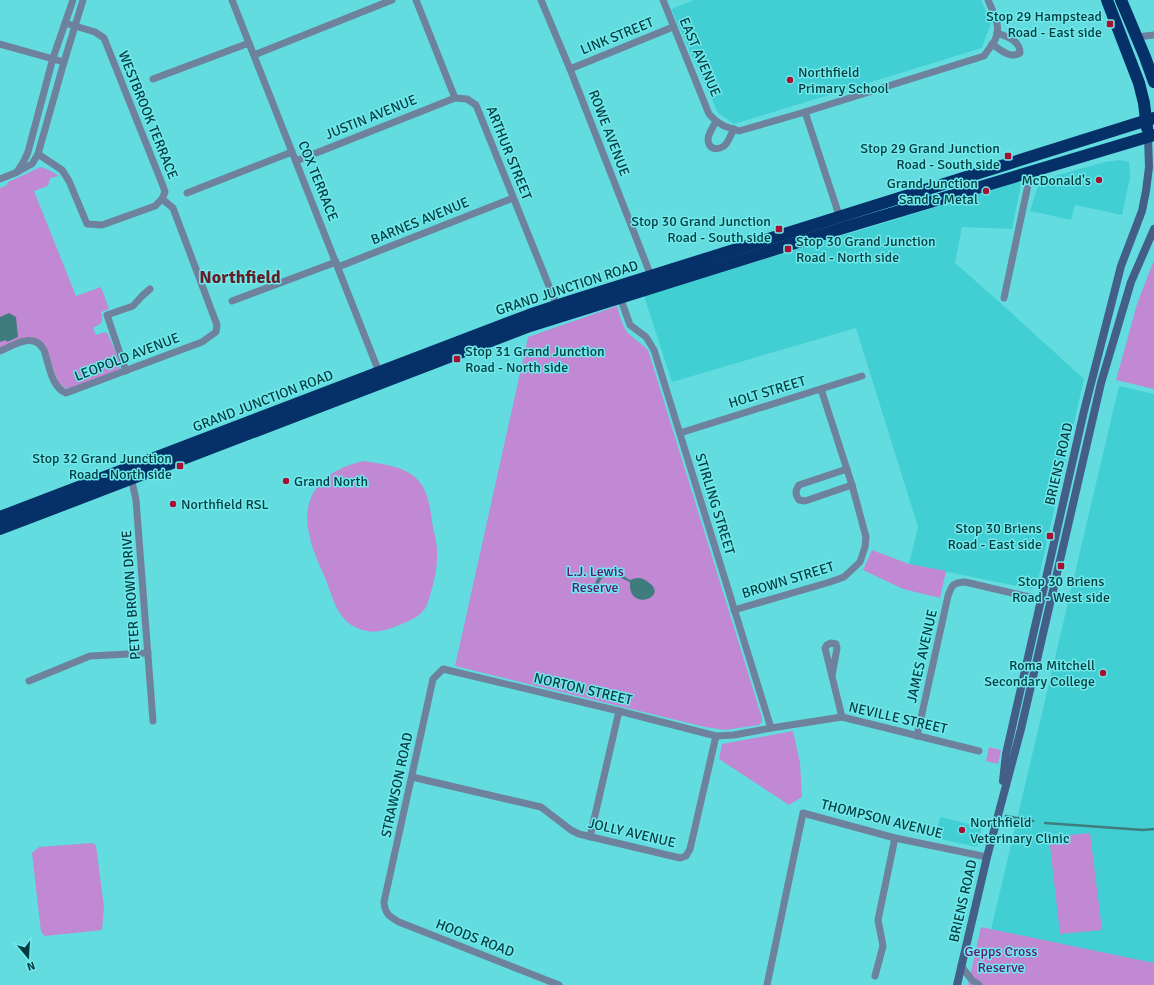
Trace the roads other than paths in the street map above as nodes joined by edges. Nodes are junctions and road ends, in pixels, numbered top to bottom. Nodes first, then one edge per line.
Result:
1 (72, 0) edge
2 (83, 0) edge
3 (232, 0) edge
4 (392, 0) edge
5 (416, 0) edge
6 (541, 0) edge
7 (662, 0) edge
8 (988, 0) edge
9 (1107, 0) edge
10 (1121, 0) edge
11 (65, 23) junction
12 (76, 26) junction
13 (673, 27) junction
14 (1154, 35) edge
15 (1136, 37) junction
16 (995, 39) junction
17 (249, 43) junction
18 (0, 44) edge
19 (254, 54) junction
20 (1145, 56) junction
21 (53, 58) junction
22 (64, 62) junction
23 (1154, 67) edge
24 (570, 69) junction
25 (153, 79) dead end
26 (1154, 82) edge
27 (455, 98) junction
28 (805, 112) junction
29 (1150, 119) edge
30 (716, 121) junction
31 (734, 129) junction
32 (1151, 136) edge
33 (292, 152) junction
34 (38, 154) junction
35 (1023, 160) junction
36 (296, 161) junction
37 (1027, 172) junction
38 (15, 174) junction
39 (0, 179) edge
40 (187, 193) dead end
41 (513, 198) junction
42 (162, 199) junction
43 (841, 223) junction
44 (1154, 229) edge
45 (713, 262) junction
46 (337, 264) junction
47 (651, 276) junction
48 (150, 289) dead end
49 (619, 292) junction
50 (1004, 298) dead end
51 (232, 301) dead end
52 (556, 306) junction
53 (217, 325) joint
54 (0, 351) edge
55 (126, 371) junction
56 (862, 376) dead end
57 (381, 377) junction
58 (821, 389) junction
59 (680, 433) junction
60 (848, 469) junction
61 (130, 473) junction
62 (852, 485) junction
63 (0, 517) edge
64 (0, 529) edge
65 (1042, 600) junction
66 (1051, 602) junction
67 (734, 610) junction
68 (148, 654) junction
69 (443, 669) joint
70 (832, 676) dead end
71 (30, 681) dead end
72 (618, 711) junction
73 (842, 718) junction
74 (153, 721) dead end
75 (771, 728) junction
76 (716, 736) junction
77 (917, 736) junction
78 (979, 751) dead end
79 (412, 777) junction
80 (1002, 800) junction
81 (590, 837) junction
82 (895, 838) junction
83 (987, 857) junction
84 (385, 911) joint
85 (961, 966) junction
86 (875, 976) dead end
87 (559, 985) edge
88 (767, 985) edge
89 (957, 985) edge
90 (979, 985) edge

1 - 11 street
2 - 12 street
3 - 17 street, COX TERRACE
4 - 19 street
5 - 27 street
6 - 24 street, ROWE AVENUE
7 - 13 street, EAST AVENUE
8 - 16 street
9 - 29 highway
10 - 15 highway
11 - 12 street, WESTBROOK TERRACE
11 - 21 street
12 - 22 street
12 - 42 street, WESTBROOK TERRACE
13 - 24 street, LINK STREET
13 - 30 street, EAST AVENUE
14 - 15 street
15 - 20 highway
16 - 16 street
16 - 28 street
17 - 19 street, COX TERRACE
17 - 25 street
18 - 21 street
19 - 33 street, COX TERRACE
20 - 23 highway
20 - 26 highway
21 - 22 street
21 - 38 street
22 - 34 street
24 - 47 street, ROWE AVENUE
27 - 36 street, JUSTIN AVENUE
27 - 41 street, ARTHUR STREET
28 - 31 street
28 - 43 street
29 - 32 highway
29 - 35 highway, GRAND JUNCTION ROAD
30 - 31 street, EAST AVENUE
30 - 31 street
32 - 37 highway, GRAND JUNCTION ROAD
32 - 65 main road, BRIENS ROAD
33 - 36 street, COX TERRACE
33 - 40 street
34 - 38 street
34 - 42 street
35 - 37 highway
35 - 43 highway, GRAND JUNCTION ROAD
36 - 46 street, COX TERRACE
37 - 43 highway, GRAND JUNCTION ROAD
37 - 50 street
38 - 39 street
41 - 46 street, BARNES AVENUE
41 - 52 street, ARTHUR STREET
42 - 53 street, WESTBROOK TERRACE
43 - 45 highway, GRAND JUNCTION ROAD
44 - 66 main road, BRIENS ROAD
45 - 47 highway, GRAND JUNCTION ROAD
45 - 49 highway, GRAND JUNCTION ROAD
46 - 51 street, BARNES AVENUE
46 - 57 street, COX TERRACE
47 - 49 highway, GRAND JUNCTION ROAD
48 - 55 street
49 - 52 highway, GRAND JUNCTION ROAD
49 - 57 highway, GRAND JUNCTION ROAD
49 - 59 street, STIRLING STREET
52 - 57 highway, GRAND JUNCTION ROAD
53 - 55 street, LEOPOLD AVENUE
54 - 55 street, LEOPOLD AVENUE
56 - 58 street, HOLT STREET
57 - 61 highway, GRAND JUNCTION ROAD
58 - 59 street, HOLT STREET
58 - 60 street, BROWN STREET
59 - 67 street, STIRLING STREET
60 - 62 street, BROWN STREET
60 - 62 street
61 - 63 highway, GRAND JUNCTION ROAD
61 - 64 highway, GRAND JUNCTION ROAD
61 - 68 street, PETER BROWN DRIVE
62 - 67 street, BROWN STREET
65 - 66 main road
65 - 77 street, JAMES AVENUE
65 - 80 main road, BRIENS ROAD
66 - 80 main road, BRIENS ROAD
67 - 75 street, STIRLING STREET
68 - 71 street
68 - 74 street, PETER BROWN DRIVE
69 - 72 street, NORTON STREET
69 - 79 street, STRAWSON ROAD
70 - 73 street
72 - 76 street, NORTON STREET
72 - 81 street
73 - 75 street, NEVILLE STREET
73 - 77 street, NEVILLE STREET
75 - 76 street, NEVILLE STREET
76 - 81 street, JOLLY AVENUE
77 - 78 street, NEVILLE STREET
79 - 81 street, JOLLY AVENUE
79 - 84 street, STRAWSON ROAD
80 - 83 main road, BRIENS ROAD
82 - 83 street, THOMPSON AVENUE
82 - 86 street
82 - 88 street, THOMPSON AVENUE
83 - 85 main road, BRIENS ROAD
84 - 87 street, HOODS ROAD
85 - 89 main road, BRIENS ROAD
85 - 90 street

